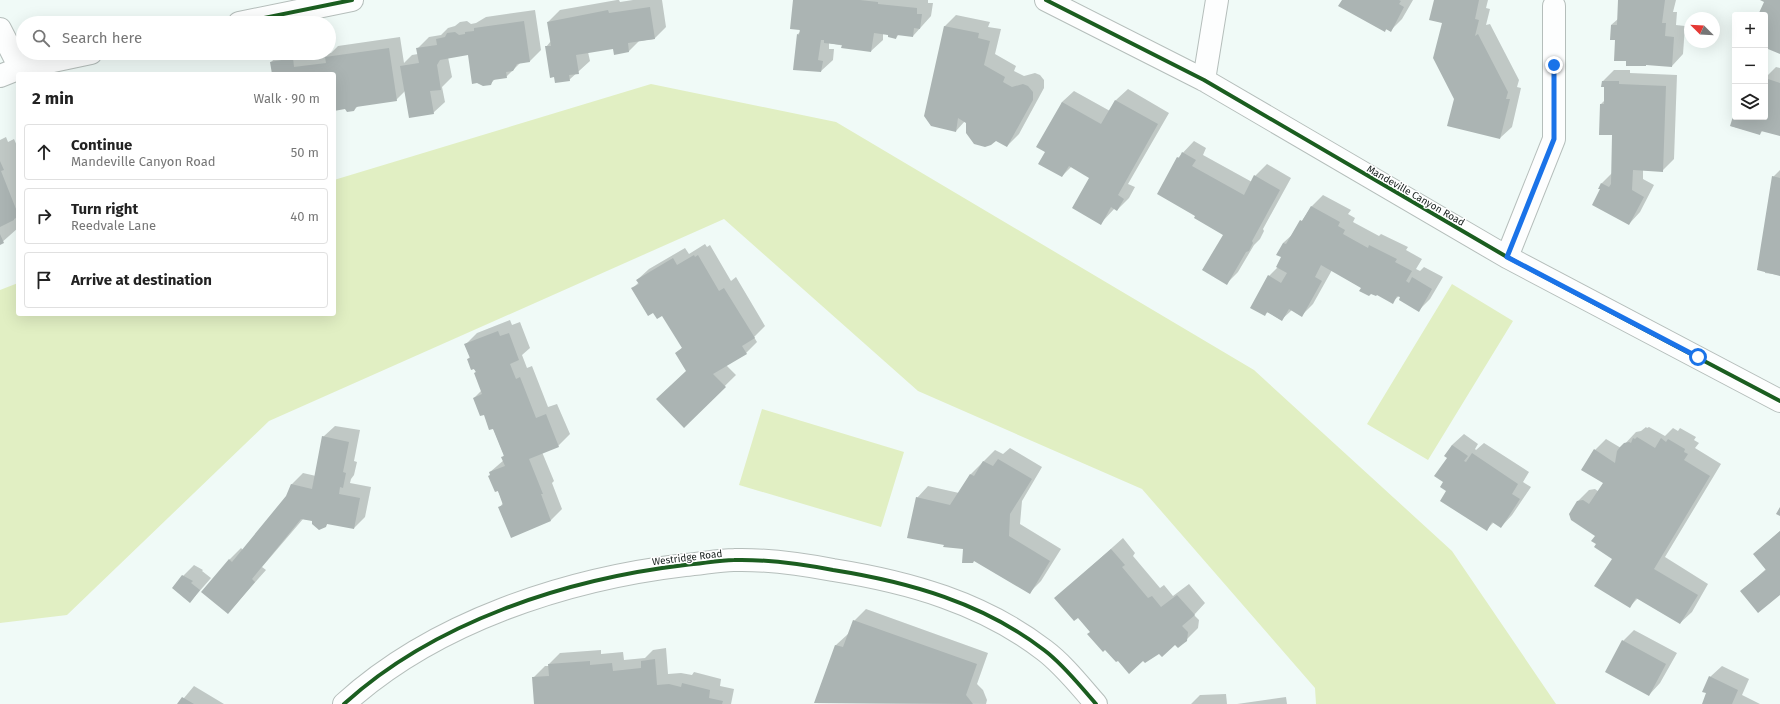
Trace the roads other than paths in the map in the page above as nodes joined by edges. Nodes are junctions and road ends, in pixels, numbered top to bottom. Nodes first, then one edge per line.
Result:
1 (352, 0) edge
2 (1046, 0) edge
3 (1217, 0) edge
4 (1554, 6) dead end
5 (273, 16) edge
6 (0, 29) edge
7 (58, 60) edge
8 (20, 68) junction
9 (0, 76) edge
10 (1204, 80) junction
11 (1507, 257) junction
12 (1780, 401) edge
13 (344, 704) edge
14 (1096, 704) edge

1 - 5 street
2 - 10 street, Mandeville Canyon Road
3 - 10 street
4 - 11 street
6 - 8 street
7 - 8 street
8 - 9 street
10 - 11 street, Mandeville Canyon Road
11 - 12 street, Mandeville Canyon Road
13 - 14 street, Westridge Road

